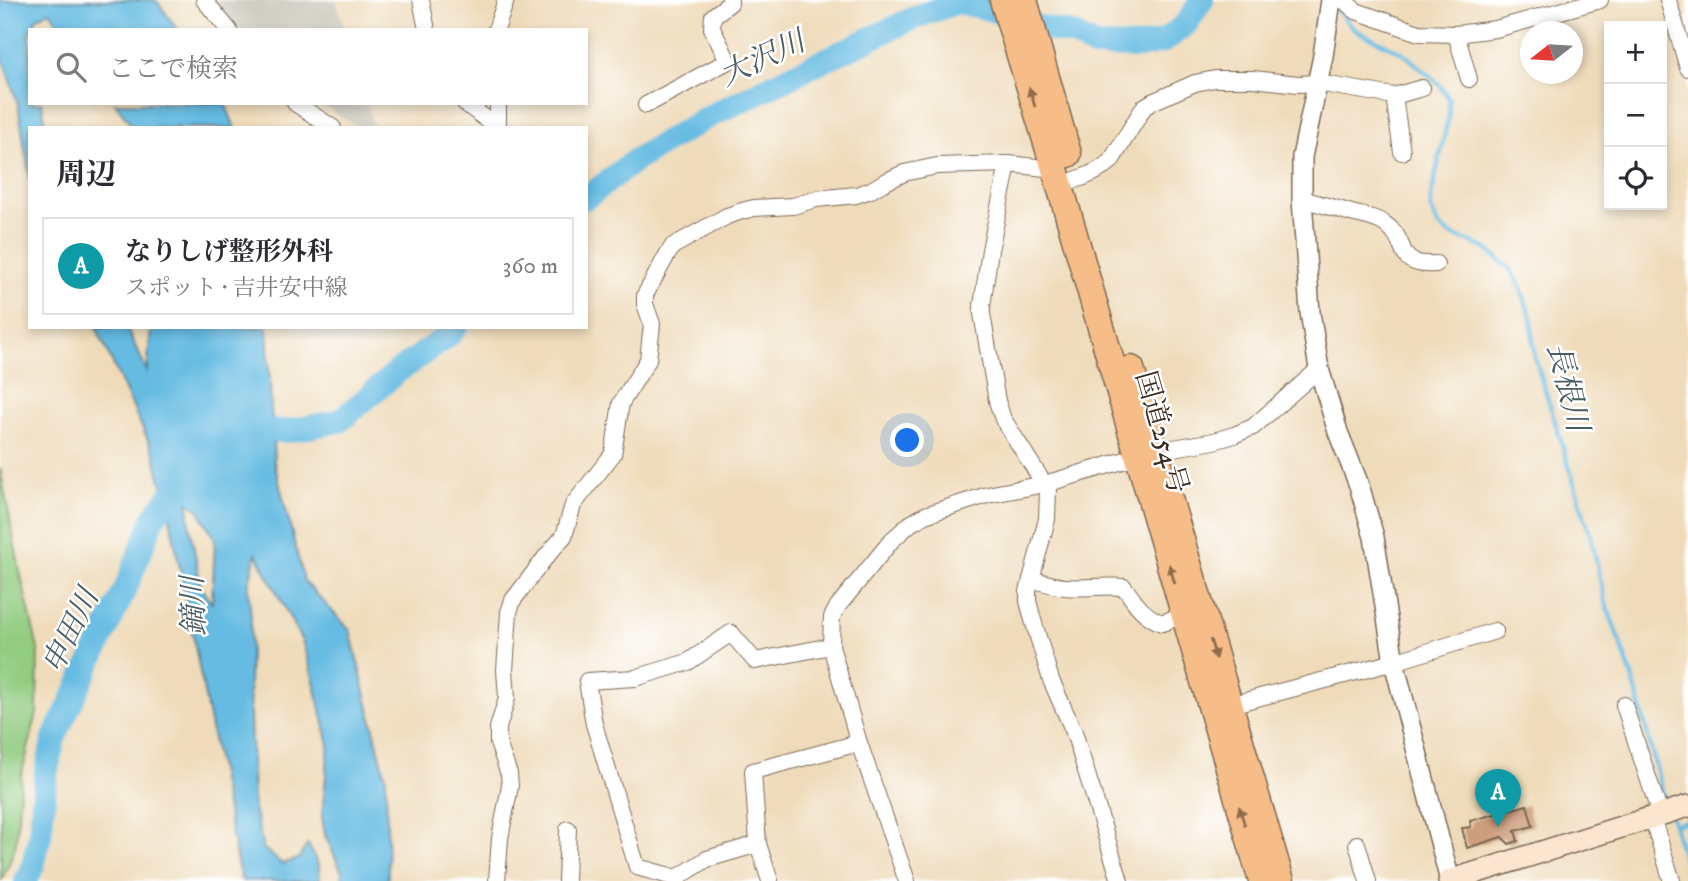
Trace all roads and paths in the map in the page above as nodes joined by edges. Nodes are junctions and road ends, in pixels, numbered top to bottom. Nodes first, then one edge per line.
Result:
1 (204, 0) edge
2 (421, 0) edge
3 (506, 0) edge
4 (730, 0) edge
5 (1003, 0) edge
6 (1024, 0) edge
7 (1600, 0) edge
8 (1668, 0) edge
9 (1334, 4) edge
10 (227, 28) edge
11 (427, 28) edge
12 (497, 28) edge
13 (1456, 34) junction
14 (1032, 63) junction
15 (1688, 68) edge
16 (1469, 79) dead end
17 (1317, 83) junction
18 (1422, 88) dead end
19 (1394, 96) junction
20 (646, 104) dead end
21 (298, 105) edge
22 (468, 105) edge
23 (498, 105) edge
24 (330, 126) edge
25 (495, 126) edge
26 (498, 126) edge
27 (1402, 152) dead end
28 (1008, 164) junction
29 (1065, 175) junction
30 (1303, 199) junction
31 (1436, 264) dead end
32 (1319, 369) junction
33 (1147, 454) junction
34 (1045, 484) junction
35 (1031, 579) junction
36 (1183, 615) junction
37 (1495, 631) dead end
38 (831, 646) junction
39 (1394, 662) junction
40 (1230, 705) junction
41 (1624, 705) dead end
42 (859, 743) junction
43 (1688, 806) edge
44 (1656, 816) junction
45 (568, 829) dead end
46 (758, 844) junction
47 (1357, 844) dead end
48 (677, 879) edge
49 (497, 881) edge
50 (566, 881) edge
51 (770, 881) edge
52 (908, 881) edge
53 (1120, 881) edge
54 (1262, 881) edge
55 (1281, 881) edge
56 (1368, 881) edge
57 (1450, 881) edge
58 (1672, 881) edge

1 - 10 street
2 - 11 street
3 - 12 street
4 - 20 street
5 - 14 highway, 国道254号
6 - 14 highway, 国道254号
7 - 13 street
8 - 15 street
9 - 13 street
9 - 17 street
13 - 16 street
14 - 29 highway, 国道254号
17 - 19 street
17 - 29 street
17 - 30 street
18 - 19 street
19 - 27 street
21 - 24 street
22 - 25 street
23 - 26 street
28 - 29 street
28 - 34 street
28 - 49 street
29 - 33 highway, 国道254号
30 - 31 street
30 - 32 street
32 - 33 street
32 - 39 street
33 - 34 street
36 -> 33 highway, 国道254号
33 -> 40 highway, 国道254号
34 - 35 street
34 - 38 street
35 - 36 street
35 - 53 street
54 -> 36 highway, 国道254号
37 - 39 street
38 - 42 street
38 - 48 street
39 - 40 street
39 - 57 street
40 - 55 highway, 国道254号
41 - 44 street
42 - 46 street
42 - 52 street
43 - 44 main road
44 - 57 main road
44 - 58 street
45 - 50 street
46 - 48 street
46 - 51 street
47 - 56 street

